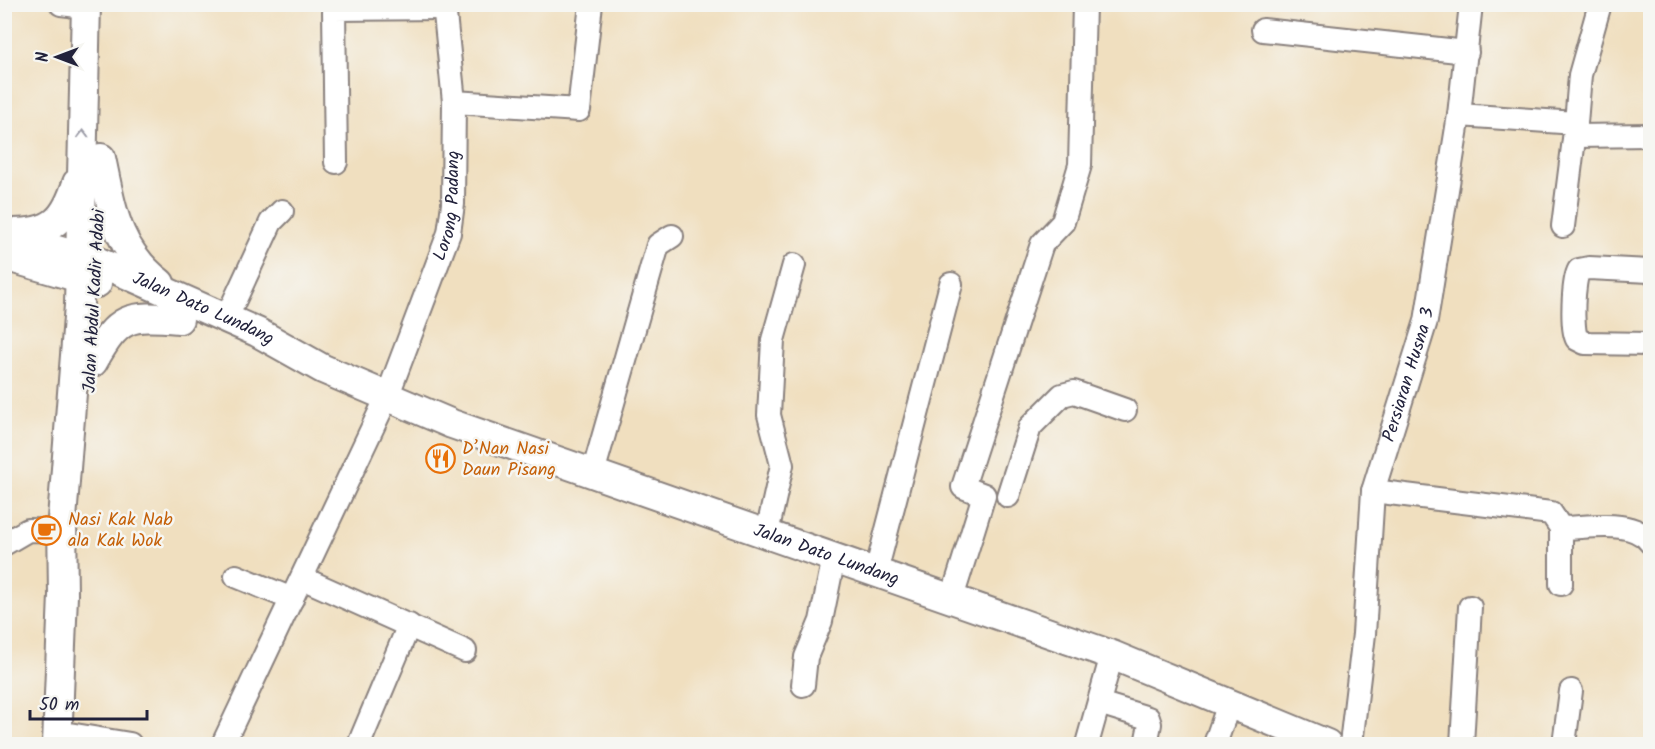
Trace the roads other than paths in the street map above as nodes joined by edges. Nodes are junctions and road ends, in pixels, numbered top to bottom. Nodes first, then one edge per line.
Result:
1 (591, 4) edge
2 (1084, 4) edge
3 (1471, 4) edge
4 (1600, 4) edge
5 (85, 5) edge
6 (444, 6) edge
7 (1263, 30) dead end
8 (1467, 52) junction
9 (454, 102) junction
10 (1459, 115) junction
11 (1576, 129) junction
12 (1650, 135) edge
13 (336, 162) dead end
14 (92, 164) junction
15 (282, 210) dead end
16 (1563, 226) dead end
17 (4, 234) edge
18 (672, 236) dead end
19 (13, 258) edge
20 (794, 265) dead end
21 (89, 270) junction
22 (1650, 271) edge
23 (951, 284) dead end
24 (178, 308) junction
25 (226, 319) junction
26 (1650, 344) edge
27 (84, 361) junction
28 (323, 369) junction
29 (387, 397) junction
30 (1125, 410) dead end
31 (593, 474) junction
32 (1373, 491) junction
33 (1008, 496) dead end
34 (1561, 528) junction
35 (63, 531) junction
36 (767, 533) junction
37 (1650, 542) edge
38 (5, 545) edge
39 (834, 557) junction
40 (876, 572) junction
41 (236, 576) dead end
42 (302, 578) junction
43 (1561, 584) dead end
44 (63, 595) junction
45 (952, 598) junction
46 (292, 599) junction
47 (1470, 607) dead end
48 (409, 626) junction
49 (465, 651) dead end
50 (1112, 656) junction
51 (802, 685) dead end
52 (1571, 691) dead end
53 (1099, 703) junction
54 (1229, 704) junction
55 (57, 738) edge
56 (130, 744) edge
57 (223, 744) edge
58 (359, 744) edge
59 (1087, 744) edge
60 (1146, 744) edge
61 (1215, 744) edge
62 (1327, 744) edge
63 (1351, 744) edge
64 (1462, 744) edge
65 (1564, 744) edge

1 - 9 street
2 - 45 street
3 - 8 street, Persiaran Husna 3
4 - 11 street
5 - 14 main road, Jalan Abdul Kadir Adabi
6 - 9 street, Lorong Padang
6 - 13 street
7 - 8 street
8 - 10 street, Persiaran Husna 3
9 - 29 street, Lorong Padang
10 - 11 street
10 - 32 street, Persiaran Husna 3
11 - 12 street
11 - 16 street
14 - 17 main road
14 - 21 main road, Jalan Abdul Kadir Adabi
14 - 24 main road
15 - 25 street
17 - 21 main road
18 - 31 street
19 - 21 main road
19 - 27 main road
20 - 36 street
21 - 24 main road, Jalan Dato Lundang
21 - 27 main road, Jalan Abdul Kadir Adabi
22 - 26 street
23 - 40 street
24 - 25 main road, Jalan Dato Lundang
24 - 27 main road
24 - 28 main road, Jalan Dato Lundang
25 - 28 main road, Jalan Dato Lundang
27 - 35 main road, Jalan Abdul Kadir Adabi
27 - 44 main road, Jalan Abdul Kadir Adabi
28 - 29 main road, Jalan Dato Lundang
29 - 31 main road, Jalan Dato Lundang
29 - 42 street, Lorong Padang
30 - 33 street
31 - 36 main road, Jalan Dato Lundang
32 - 34 street
32 - 63 street, Persiaran Husna 3
34 - 37 street
34 - 43 street
35 - 38 street
35 - 44 main road, Jalan Abdul Kadir Adabi
36 - 39 main road, Jalan Dato Lundang
39 - 40 main road, Jalan Dato Lundang
39 - 51 street
40 - 45 main road, Jalan Dato Lundang
41 - 46 street
42 - 46 street, Lorong Padang
42 - 48 street
44 - 55 main road, Jalan Abdul Kadir Adabi
45 - 50 main road, Jalan Dato Lundang
46 - 57 street, Lorong Padang
47 - 64 street
48 - 49 street
48 - 58 street
50 - 53 street
50 - 54 main road, Jalan Dato Lundang
52 - 65 street
53 - 59 street
53 - 60 street
54 - 61 street
54 - 62 main road, Jalan Dato Lundang
55 - 56 street

